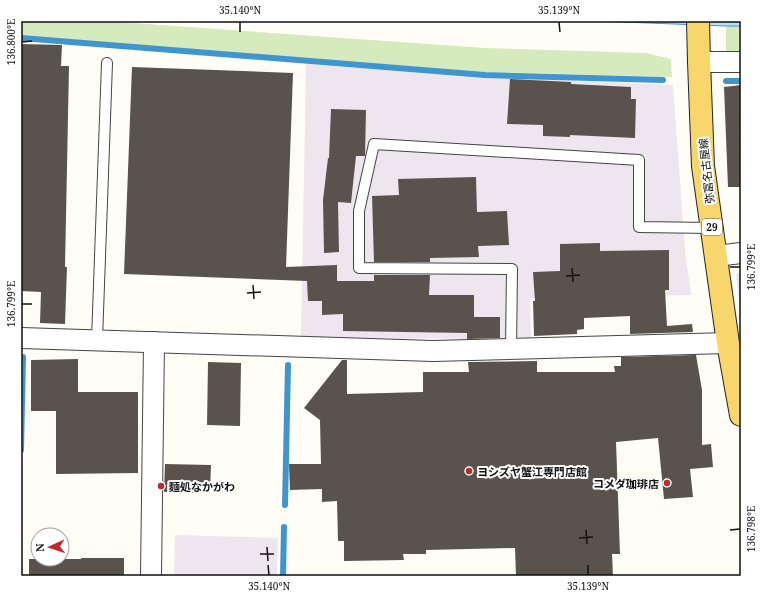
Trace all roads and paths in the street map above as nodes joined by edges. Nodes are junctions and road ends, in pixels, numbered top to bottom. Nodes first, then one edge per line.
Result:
1 (698, 29) edge
2 (698, 62) junction
3 (741, 62) edge
4 (107, 63) dead end
5 (712, 228) junction
6 (741, 253) edge
7 (716, 256) junction
8 (21, 338) edge
9 (97, 340) junction
10 (154, 342) junction
11 (728, 344) junction
12 (512, 349) junction
13 (741, 416) edge
14 (151, 576) edge

1 - 2 main road, 弥富名古屋線 / 29
2 - 3 street
2 - 5 main road, 弥富名古屋線 / 29
4 - 9 lane
5 - 7 main road, 弥富名古屋線 / 29
5 - 12 lane
6 - 7 street
7 - 11 main road, 弥富名古屋線 / 29
8 - 9 street
9 - 10 street
10 - 12 street
10 - 14 street
11 - 12 street
11 - 13 main road, 弥富名古屋線 / 29

